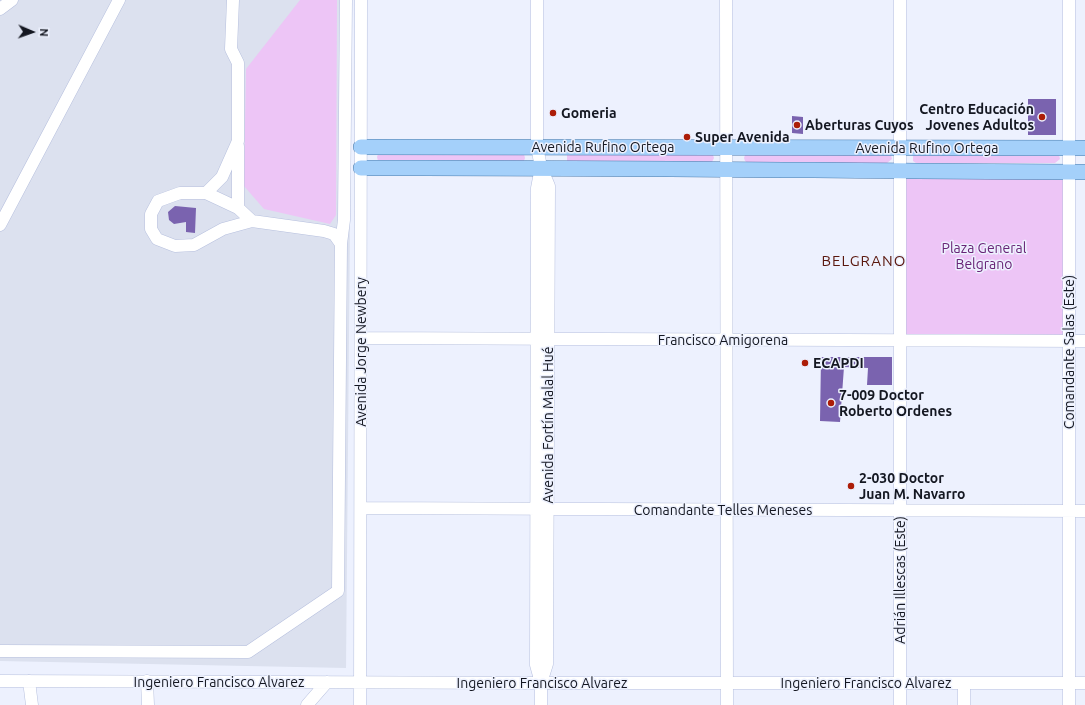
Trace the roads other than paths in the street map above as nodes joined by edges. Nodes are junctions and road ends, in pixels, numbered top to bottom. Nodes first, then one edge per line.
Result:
1 (12, 0) edge
2 (120, 0) edge
3 (233, 0) edge
4 (346, 0) edge
5 (361, 0) edge
6 (538, 0) edge
7 (726, 0) edge
8 (900, 0) edge
9 (1069, 0) edge
10 (0, 9) edge
11 (238, 141) junction
12 (361, 146) junction
13 (537, 147) junction
14 (726, 147) junction
15 (900, 148) junction
16 (1069, 148) junction
17 (1085, 148) edge
18 (541, 167) junction
19 (361, 168) junction
20 (727, 170) junction
21 (900, 171) junction
22 (1068, 172) junction
23 (1085, 172) edge
24 (206, 193) junction
25 (238, 208) junction
26 (252, 222) junction
27 (0, 225) edge
28 (341, 244) junction
29 (361, 338) junction
30 (543, 339) junction
31 (727, 340) junction
32 (900, 340) junction
33 (1069, 341) junction
34 (1085, 341) edge
35 (361, 508) junction
36 (542, 509) junction
37 (727, 510) junction
38 (900, 510) junction
39 (1069, 511) junction
40 (1085, 511) edge
41 (0, 651) edge
42 (0, 681) edge
43 (29, 681) junction
44 (147, 681) junction
45 (328, 682) junction
46 (360, 682) junction
47 (727, 682) junction
48 (900, 682) junction
49 (541, 683) junction
50 (964, 683) junction
51 (1069, 683) junction
52 (1085, 683) edge
53 (32, 705) edge
54 (148, 705) edge
55 (307, 705) edge
56 (360, 705) edge
57 (541, 705) edge
58 (727, 705) edge
59 (900, 705) edge
60 (964, 705) edge
61 (1069, 705) edge

1 - 10 street
2 - 27 street
3 - 11 street
4 - 28 street
5 - 12 street, Avenida Jorge Newbery
6 - 13 street, Avenida Fortín Malal Hué
7 - 14 street
8 - 15 street, Adrián Illescas (Este)
9 - 16 street, Comandante Salas (Este)
11 - 24 street
11 - 25 street
12 - 13 main road, Avenida Rufino Ortega
12 - 19 street, Avenida Jorge Newbery
13 - 14 main road, Avenida Rufino Ortega
13 - 18 street, Avenida Fortín Malal Hué
14 - 15 main road, Avenida Rufino Ortega
14 - 20 street
15 - 16 main road, Avenida Rufino Ortega
15 - 21 street, Adrián Illescas (Este)
16 - 17 main road, Avenida Rufino Ortega
16 - 22 street, Comandante Salas (Este)
18 - 19 main road, Avenida Rufino Ortega
18 - 20 main road, Avenida Rufino Ortega
18 - 30 street, Avenida Fortín Malal Hué
19 - 29 street, Avenida Jorge Newbery
20 - 21 main road, Avenida Rufino Ortega
20 - 31 street
21 - 22 main road, Avenida Rufino Ortega
21 - 32 street, Adrián Illescas (Este)
22 - 23 main road, Avenida Rufino Ortega
22 - 33 street, Comandante Salas (Este)
24 - 25 street
24 - 26 street
25 - 26 street
26 - 28 street
28 - 41 street
29 - 30 street, Francisco Amigorena
29 - 35 street, Avenida Jorge Newbery
30 - 31 street, Francisco Amigorena
30 - 36 street, Avenida Fortín Malal Hué
31 - 32 street, Francisco Amigorena
31 - 37 street
32 - 33 street, Francisco Amigorena
32 - 38 street, Adrián Illescas (Este)
33 - 34 street, Francisco Amigorena
33 - 39 street, Comandante Salas (Este)
35 - 36 street, Comandante Telles Meneses
35 - 46 street, Avenida Jorge Newbery
36 - 37 street, Comandante Telles Meneses
36 - 49 street, Avenida Fortín Malal Hué
37 - 38 street, Comandante Telles Meneses
37 - 47 street
38 - 39 street, Comandante Telles Meneses
38 - 48 street, Adrián Illescas (Este)
39 - 40 street, Comandante Telles Meneses
39 - 51 street, Comandante Salas (Este)
42 - 43 street, Ingeniero Francisco Alvarez
43 - 44 street, Ingeniero Francisco Alvarez
43 - 53 street
44 - 45 street, Ingeniero Francisco Alvarez
44 - 54 street
45 - 46 street, Ingeniero Francisco Alvarez
45 - 55 street
46 - 49 street, Ingeniero Francisco Alvarez
46 - 56 street, Avenida Jorge Newbery
47 - 48 street, Ingeniero Francisco Alvarez
47 - 49 street, Ingeniero Francisco Alvarez
47 - 58 street
48 - 50 street, Ingeniero Francisco Alvarez
48 - 59 street, Adrián Illescas (Este)
49 - 57 street, Avenida Fortín Malal Hué
50 - 51 street, Ingeniero Francisco Alvarez
50 - 60 street
51 - 52 street, Ingeniero Francisco Alvarez
51 - 61 street, Comandante Salas (Este)

